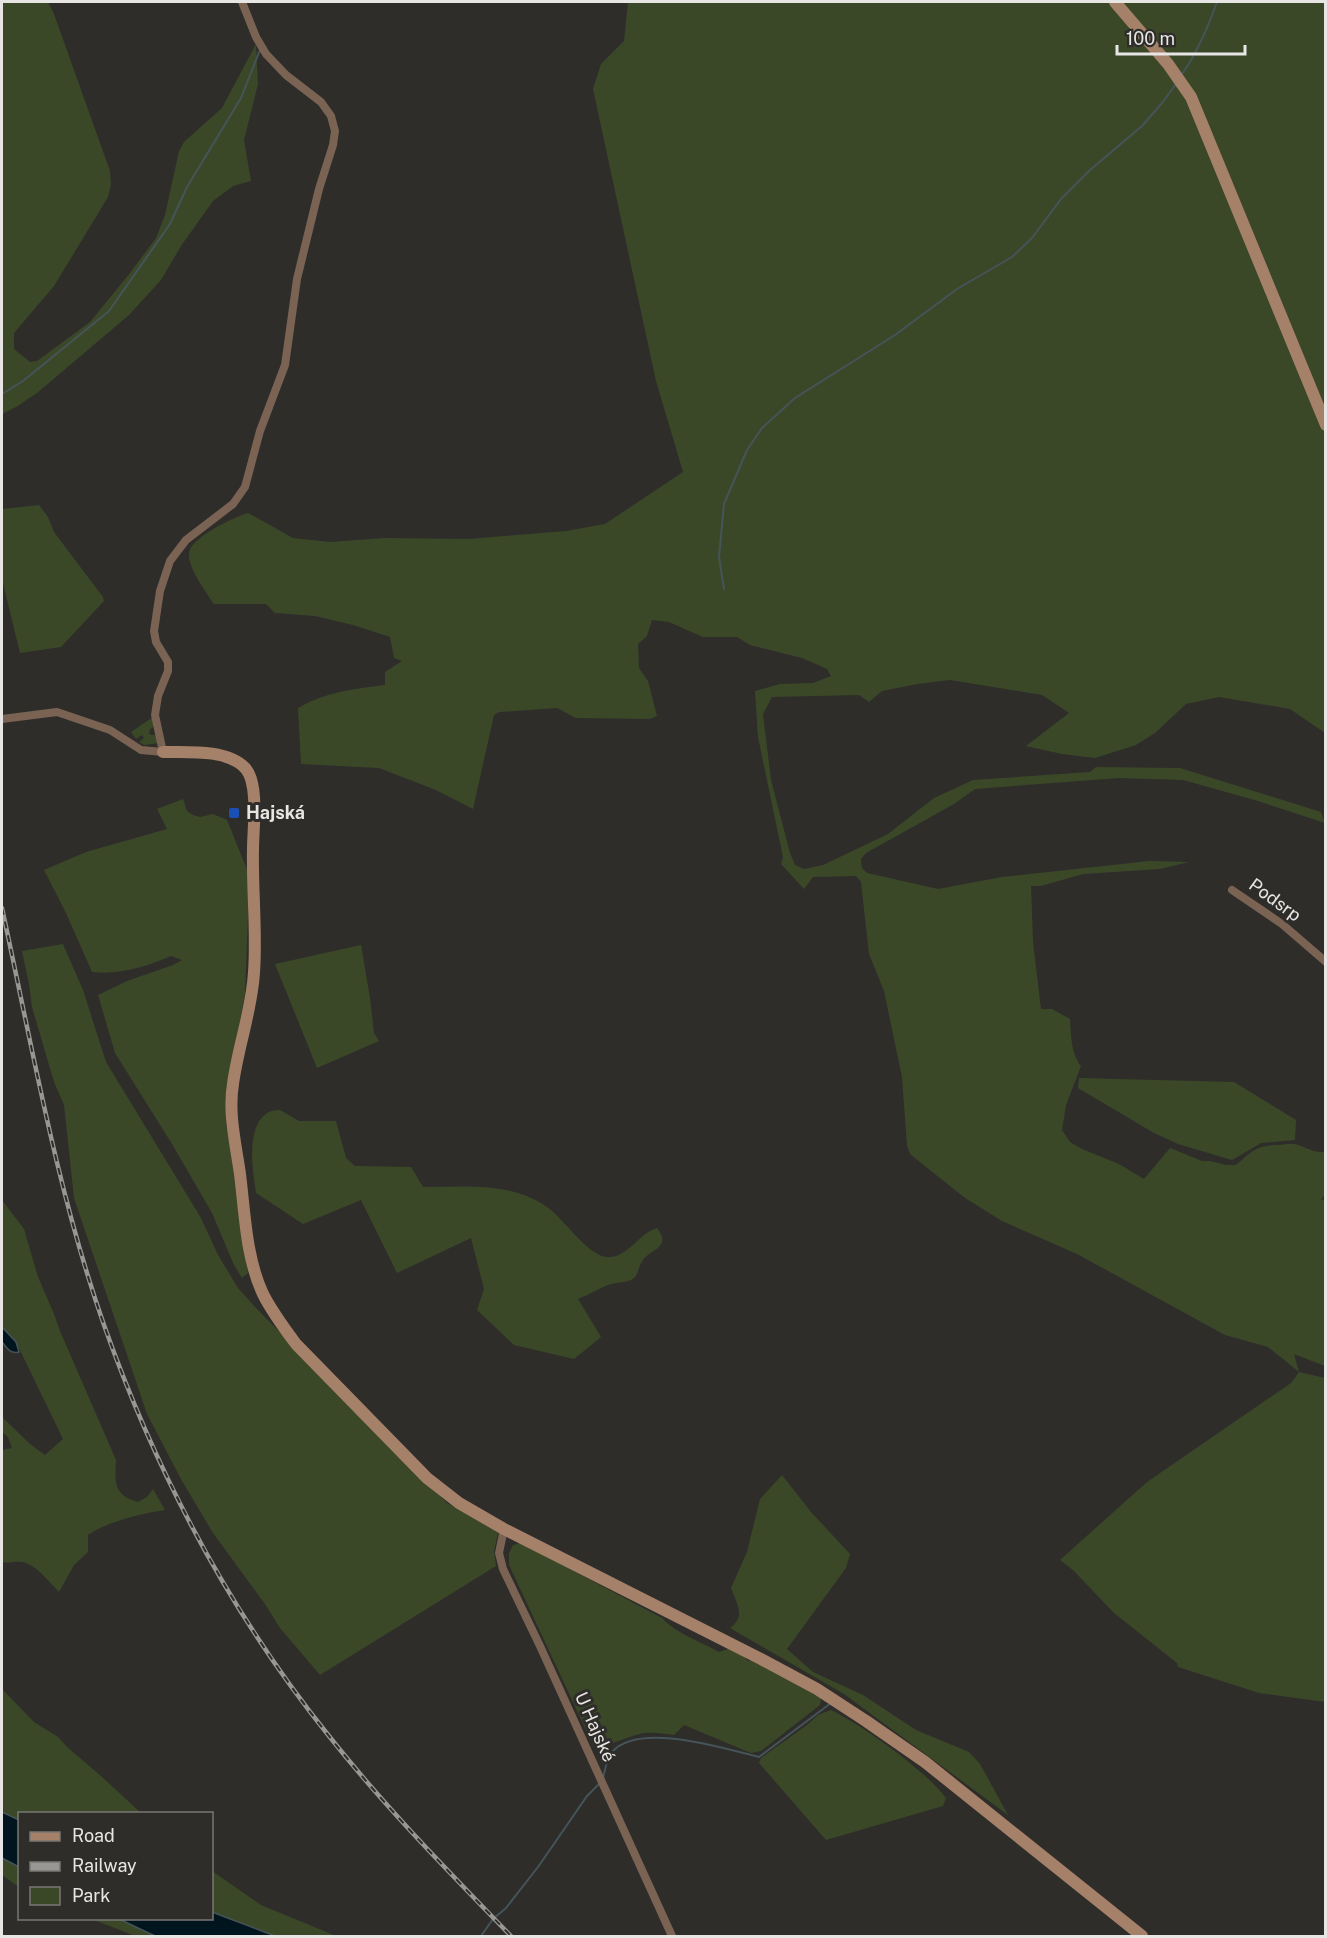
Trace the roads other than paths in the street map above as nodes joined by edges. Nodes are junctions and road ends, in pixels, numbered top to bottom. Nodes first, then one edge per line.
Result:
1 (242, 2) edge
2 (1115, 2) edge
3 (1326, 425) edge
4 (2, 719) edge
5 (164, 752) junction
6 (1232, 890) dead end
7 (1326, 962) edge
8 (504, 1529) junction
9 (672, 1936) edge
10 (1142, 1936) edge

1 - 5 street
2 - 3 street
4 - 5 street
5 - 8 street
6 - 7 street, Podsrp
8 - 9 street, U Hajské
8 - 10 street

